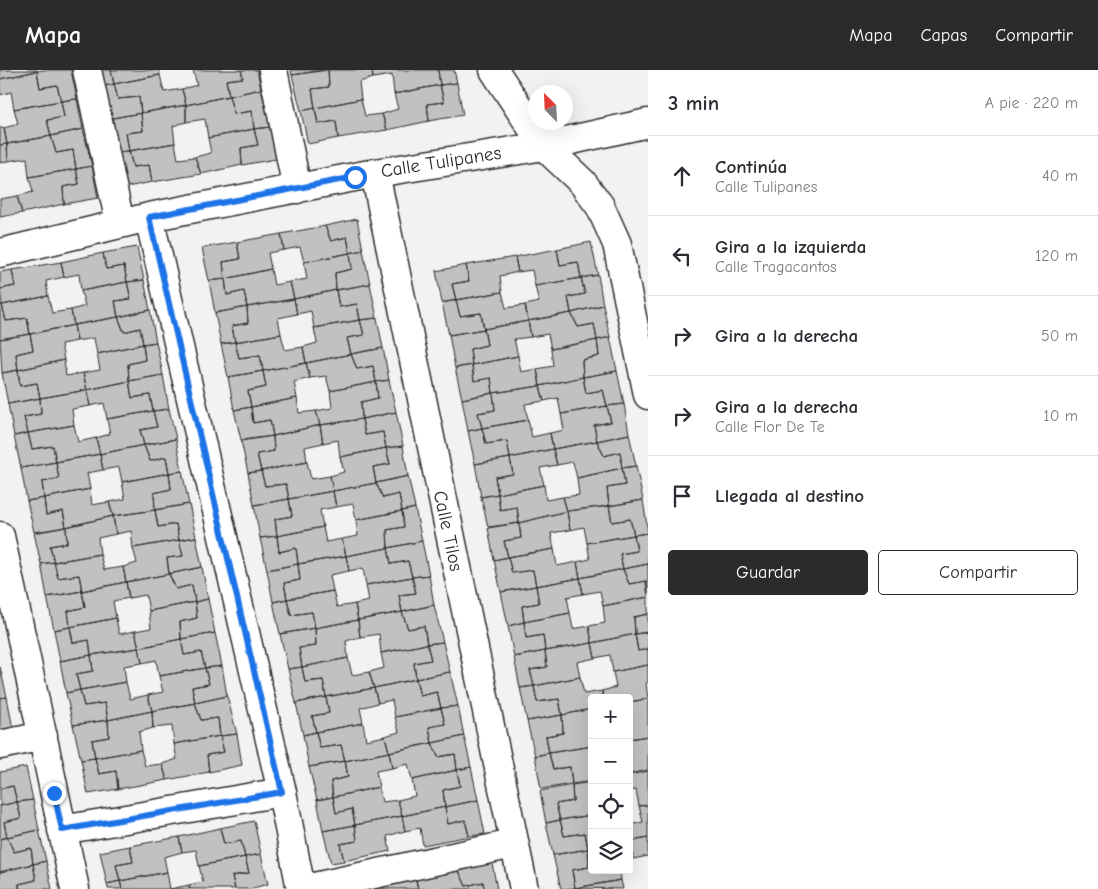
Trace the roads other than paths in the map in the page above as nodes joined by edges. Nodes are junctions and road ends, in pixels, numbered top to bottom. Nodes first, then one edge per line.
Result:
1 (87, 70) edge
2 (273, 70) edge
3 (494, 70) edge
4 (648, 122) edge
5 (544, 146) junction
6 (375, 173) junction
7 (297, 189) junction
8 (149, 217) junction
9 (120, 224) junction
10 (0, 253) edge
11 (648, 394) edge
12 (0, 536) edge
13 (43, 736) junction
14 (0, 745) edge
15 (282, 792) junction
16 (62, 830) junction
17 (513, 844) junction
18 (75, 889) edge
19 (301, 889) edge
20 (306, 889) edge
21 (524, 889) edge

1 - 9 street
2 - 7 street
3 - 5 street
4 - 5 street, Calle Tulipanes
5 - 6 street, Calle Tulipanes
5 - 11 street
6 - 7 street, Calle Tulipanes
6 - 17 street, Calle Tilos
7 - 8 street, Calle Tulipanes
8 - 9 street, Calle Tulipanes
8 - 15 street
9 - 10 street, Calle Tulipanes
12 - 13 street
13 - 14 street
13 - 16 street
15 - 16 street
15 - 19 street
16 - 18 street
17 - 20 street
17 - 21 street, Calle Tilos

